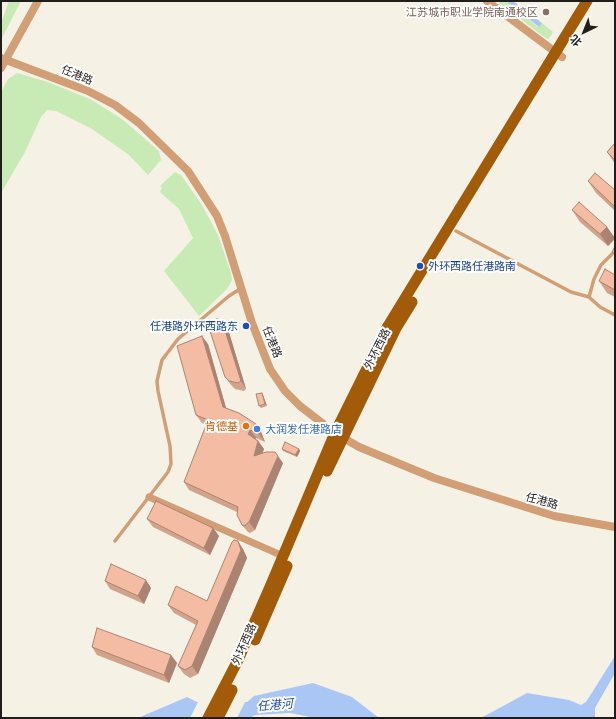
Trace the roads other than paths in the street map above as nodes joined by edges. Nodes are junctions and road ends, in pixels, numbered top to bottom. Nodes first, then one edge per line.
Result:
1 (38, 1) edge
2 (487, 1) edge
3 (587, 1) edge
4 (596, 1) edge
5 (559, 55) junction
6 (4, 59) edge
7 (1, 68) edge
8 (456, 231) junction
9 (615, 251) edge
10 (241, 288) junction
11 (589, 297) junction
12 (615, 315) edge
13 (339, 436) junction
14 (149, 496) junction
15 (615, 527) edge
16 (115, 541) dead end
17 (283, 556) junction
18 (225, 694) junction
19 (208, 718) edge
20 (218, 718) edge

1 - 6 street
2 - 5 street
3 - 5 main road, 外环西路
4 - 5 main road, 外环西路
5 - 8 main road, 外环西路
5 - 13 main road, 外环西路
6 - 7 street
6 - 10 street, 任港路
8 - 11 lane
8 - 13 main road, 外环西路
9 - 11 lane
10 - 13 street, 任港路
10 - 14 lane
11 - 12 lane
13 - 15 street, 任港路
13 - 17 main road, 外环西路
13 - 18 main road, 外环西路
14 - 16 lane
14 - 17 street
17 - 18 main road, 外环西路
18 - 19 main road, 外环西路
18 - 20 main road, 外环西路

